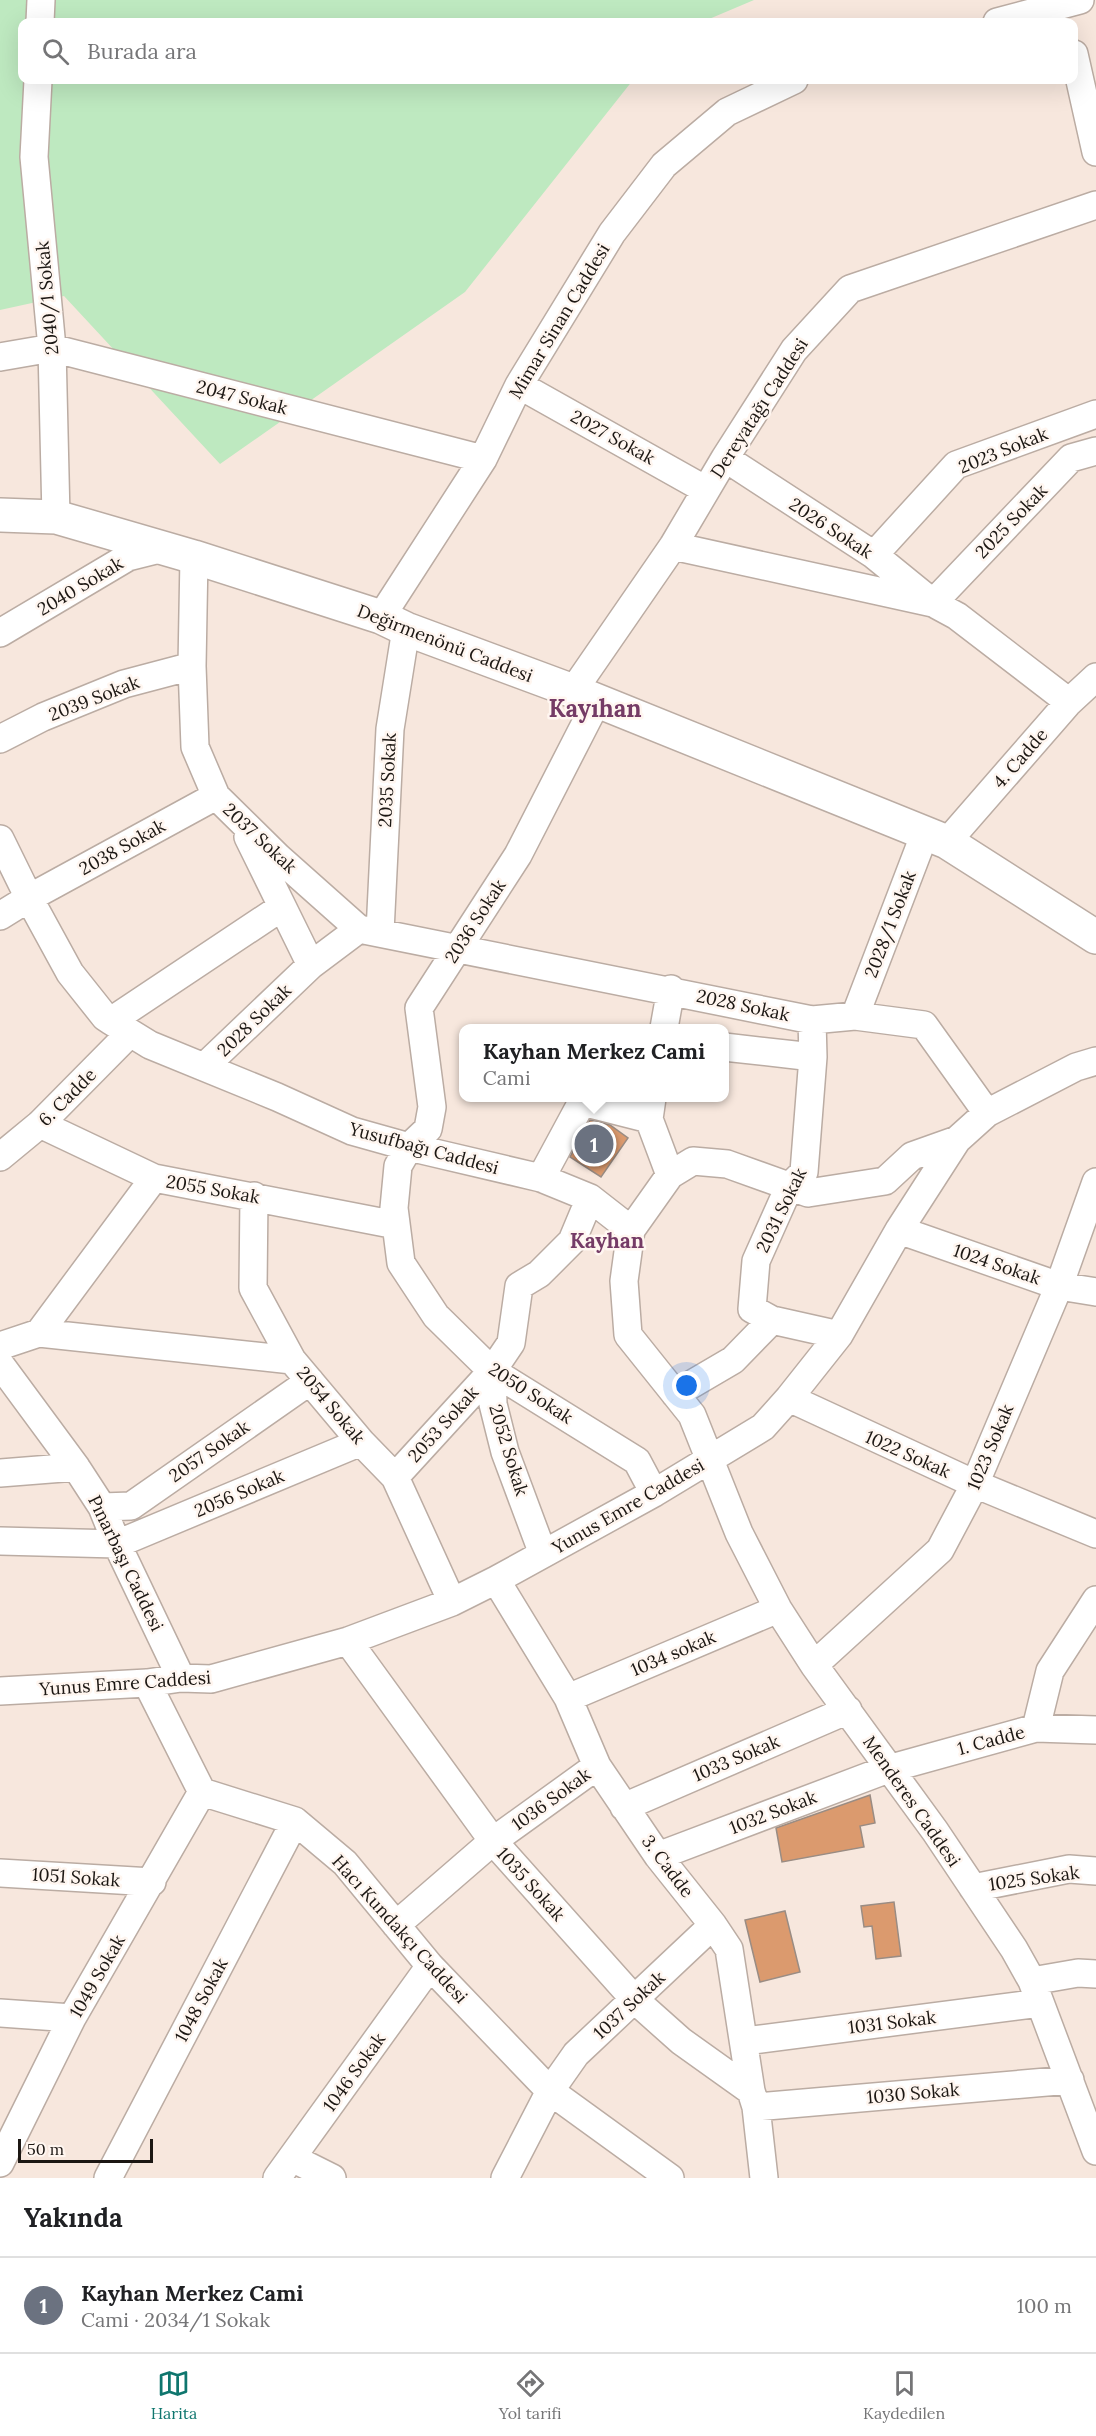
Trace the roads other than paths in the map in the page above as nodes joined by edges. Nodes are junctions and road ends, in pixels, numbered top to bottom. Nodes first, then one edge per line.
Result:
1 (41, 0) edge
2 (1069, 9) edge
3 (40, 18) edge
4 (1019, 18) edge
5 (1078, 72) edge
6 (38, 84) edge
7 (786, 84) edge
8 (1096, 152) edge
9 (1096, 205) edge
10 (52, 348) junction
11 (0, 357) edge
12 (519, 385) junction
13 (1096, 414) edge
14 (1096, 450) edge
15 (724, 458) junction
16 (483, 459) junction
17 (706, 490) junction
18 (0, 515) edge
19 (56, 517) junction
20 (673, 546) junction
21 (179, 553) junction
22 (874, 555) junction
23 (933, 603) junction
24 (394, 623) junction
25 (0, 633) edge
26 (192, 666) junction
27 (1096, 677) edge
28 (585, 696) junction
29 (1069, 702) junction
30 (0, 739) edge
31 (216, 796) junction
32 (241, 821) junction
33 (0, 838) edge
34 (936, 838) junction
35 (29, 898) junction
36 (282, 907) junction
37 (0, 916) edge
38 (370, 930) junction
39 (1096, 937) edge
40 (456, 950) junction
41 (311, 965) junction
42 (671, 989) junction
43 (855, 1016) junction
44 (812, 1020) junction
45 (665, 1024) edge
46 (121, 1027) junction
47 (729, 1048) edge
48 (813, 1057) junction
49 (1096, 1061) edge
50 (205, 1066) junction
51 (651, 1108) edge
52 (987, 1113) junction
53 (40, 1124) junction
54 (957, 1140) junction
55 (409, 1147) junction
56 (0, 1157) edge
57 (670, 1175) junction
58 (154, 1178) junction
59 (541, 1178) junction
60 (1096, 1182) edge
61 (789, 1187) junction
62 (254, 1196) junction
63 (590, 1198) junction
64 (396, 1225) junction
65 (631, 1230) junction
66 (899, 1230) junction
67 (1059, 1286) junction
68 (1096, 1292) edge
69 (772, 1320) junction
70 (39, 1333) junction
71 (839, 1335) junction
72 (0, 1346) edge
73 (292, 1359) junction
74 (0, 1364) edge
75 (492, 1371) junction
76 (310, 1381) junction
77 (675, 1394) junction
78 (789, 1398) junction
79 (361, 1442) junction
80 (708, 1461) junction
81 (76, 1467) junction
82 (0, 1473) edge
83 (395, 1477) junction
84 (975, 1484) junction
85 (654, 1493) junction
86 (102, 1507) junction
87 (1096, 1534) edge
88 (0, 1541) edge
89 (117, 1544) junction
90 (543, 1554) junction
91 (496, 1580) junction
92 (1096, 1600) edge
93 (452, 1602) junction
94 (778, 1609) junction
95 (348, 1641) junction
96 (814, 1665) junction
97 (182, 1678) junction
98 (147, 1683) junction
99 (0, 1691) edge
100 (568, 1698) junction
101 (848, 1710) junction
102 (1036, 1728) junction
103 (1096, 1730) edge
104 (597, 1766) junction
105 (888, 1768) junction
106 (202, 1792) junction
107 (624, 1807) junction
108 (295, 1821) junction
109 (493, 1841) junction
110 (658, 1856) junction
111 (1096, 1870) edge
112 (0, 1873) edge
113 (152, 1882) junction
114 (973, 1888) junction
115 (396, 1925) junction
116 (712, 1925) junction
117 (430, 1966) junction
118 (1096, 1974) edge
119 (1036, 1992) junction
120 (635, 2000) junction
121 (0, 2013) edge
122 (72, 2018) junction
123 (745, 2042) junction
124 (1080, 2088) edge
125 (550, 2091) junction
126 (754, 2099) junction
127 (1096, 2151) edge
128 (0, 2163) edge
129 (285, 2168) edge
130 (108, 2178) edge
131 (332, 2178) edge
132 (505, 2178) edge
133 (669, 2178) edge
134 (764, 2178) edge

1 - 3 street
2 - 4 street
5 - 8 street
6 - 10 street, 2040/1 Sokak
7 - 12 street, Mimar Sinan Caddesi
9 - 15 street, Dereyatağı Caddesi
10 - 11 street, 2047 Sokak
10 - 16 street, 2047 Sokak
10 - 19 street, 2040/1 Sokak
12 - 16 street, Mimar Sinan Caddesi
12 - 17 street, 2027 Sokak
13 - 22 street, 2023 Sokak
14 - 23 street, 2025 Sokak
15 - 17 street, Dereyatağı Caddesi
15 - 22 street, 2026 Sokak
16 - 24 street, Mimar Sinan Caddesi
17 - 20 street, Dereyatağı Caddesi
18 - 19 main road, Değirmenönü Caddesi
19 - 21 main road, Değirmenönü Caddesi
20 - 23 street
20 - 28 street, Dereyatağı Caddesi
21 - 24 main road, Değirmenönü Caddesi
21 - 25 street, 2040 Sokak
21 - 26 street, 2037 Sokak
22 - 23 street, 2026 Sokak
23 - 29 street
24 - 28 main road, Değirmenönü Caddesi
24 - 38 street, 2035 Sokak
26 - 30 street, 2039 Sokak
26 - 31 street, 2037 Sokak
27 - 29 street, 4. Cadde
28 - 34 main road, Değirmenönü Caddesi
28 - 40 street, 2036 Sokak
29 - 34 street, 4. Cadde
31 - 32 street, 2037 Sokak
31 - 35 street, 2038 Sokak
32 - 36 street
32 - 38 street, 2037 Sokak
33 - 35 street, Yusufbağı Caddesi
34 - 39 main road, Değirmenönü Caddesi
34 - 43 street, 2028/1 Sokak
35 - 37 street, 2038 Sokak
35 - 46 street, Yusufbağı Caddesi
36 - 41 street
36 - 46 street, 6. Cadde
38 - 40 street, 2037 Sokak
38 - 41 street, 2028 Sokak
40 - 42 street, 2028 Sokak
40 - 55 street, 2036 Sokak
41 - 50 street, 2028 Sokak
42 - 44 street, 2028 Sokak
42 - 45 street
43 - 44 street, 2028 Sokak
43 - 52 street, 2028 Sokak
44 - 48 street, 2031 Sokak
46 - 50 street, Yusufbağı Caddesi
46 - 53 street, 6. Cadde
47 - 48 street
48 - 61 street, 2031 Sokak
49 - 52 street, Yunus Emre Caddesi
50 - 55 street, Yusufbağı Caddesi
51 - 57 street
51 - 59 street
52 - 54 street, Yunus Emre Caddesi
53 - 56 street, 6. Cadde
53 - 58 street, 2055 Sokak
54 - 61 street
54 - 66 street, Yunus Emre Caddesi
55 - 59 street, Yusufbağı Caddesi
55 - 64 street, 2050 Sokak
57 - 61 street
57 - 65 street
58 - 62 street, 2055 Sokak
58 - 70 street
59 - 63 street, Yusufbağı Caddesi
60 - 67 street, 1023 Sokak
61 - 69 street, 2031 Sokak
62 - 64 street, 2055 Sokak
62 - 73 street, 2054 Sokak
63 - 65 street, Yusufbağı Caddesi
63 - 75 street
64 - 75 street, 2050 Sokak
65 - 77 street
66 - 67 street, 1024 Sokak
66 - 71 street, Yunus Emre Caddesi
67 - 68 street, 1024 Sokak
67 - 84 street, 1023 Sokak
69 - 71 street
69 - 77 street
70 - 72 street
70 - 73 street
71 - 78 street, Yunus Emre Caddesi
73 - 76 street, 2054 Sokak
74 - 81 street, Pınarbaşı Caddesi
75 - 83 street, 2053 Sokak
75 - 85 street, 2050 Sokak
75 - 90 street, 2052 Sokak
76 - 79 street, 2054 Sokak
76 - 86 street, 2057 Sokak
77 - 80 street
78 - 80 street, Yunus Emre Caddesi
78 - 84 street, 1022 Sokak
79 - 83 street, 2054 Sokak
79 - 89 street, 2056 Sokak
80 - 85 street, Yunus Emre Caddesi
80 - 94 street, Menderes Caddesi
81 - 82 street
81 - 86 street, Pınarbaşı Caddesi
83 - 93 street, 2054 Sokak
84 - 87 street, 1022 Sokak
84 - 96 street, 1023 Sokak
85 - 90 street, Yunus Emre Caddesi
86 - 89 street, Pınarbaşı Caddesi
88 - 89 street
89 - 97 street, Pınarbaşı Caddesi
90 - 91 street, Yunus Emre Caddesi
91 - 93 street, Yunus Emre Caddesi
91 - 100 street, 3. Cadde
92 - 102 street
93 - 95 street, Yunus Emre Caddesi
94 - 96 street, Menderes Caddesi
94 - 100 street, 1034 sokak
95 - 97 street, Yunus Emre Caddesi
95 - 109 street, 1035 Sokak
96 - 101 street, Menderes Caddesi
97 - 98 street, Yunus Emre Caddesi
98 - 99 street, Yunus Emre Caddesi
98 - 106 street
100 - 104 street, 3. Cadde
101 - 105 street, Menderes Caddesi
101 - 107 street, 1033 Sokak
102 - 103 street, 1. Cadde
102 - 105 street, 1. Cadde
104 - 107 street, 3. Cadde
104 - 109 street, 1036 Sokak
105 - 110 street, 1032 Sokak
105 - 114 street, Menderes Caddesi
106 - 108 street, Hacı Kundakçı Caddesi
106 - 113 street, 1049 Sokak
107 - 110 street, 3. Cadde
108 - 115 street, Hacı Kundakçı Caddesi
108 - 130 street, 1048 Sokak
109 - 115 street, 1036 Sokak
109 - 120 street, 1035 Sokak
110 - 116 street, 3. Cadde
111 - 114 street, 1025 Sokak
112 - 113 street, 1051 Sokak
113 - 122 street, 1049 Sokak
114 - 119 street, Menderes Caddesi
115 - 117 street, Hacı Kundakçı Caddesi
116 - 120 street, 1037 Sokak
116 - 123 street, 3. Cadde
117 - 125 street, Hacı Kundakçı Caddesi
117 - 129 street, 1046 Sokak
118 - 119 street, 1031 Sokak
119 - 123 street, 1031 Sokak
119 - 124 street, Menderes Caddesi
120 - 125 street, 1037 Sokak
120 - 126 street, 1035 Sokak
121 - 122 street
122 - 128 street, 1049 Sokak
123 - 126 street, 3. Cadde
124 - 126 street, 1030 Sokak
124 - 127 street, Menderes Caddesi
125 - 132 street, 1037 Sokak
125 - 133 street, Hacı Kundakçı Caddesi
126 - 134 street, 3. Cadde
129 - 131 street

